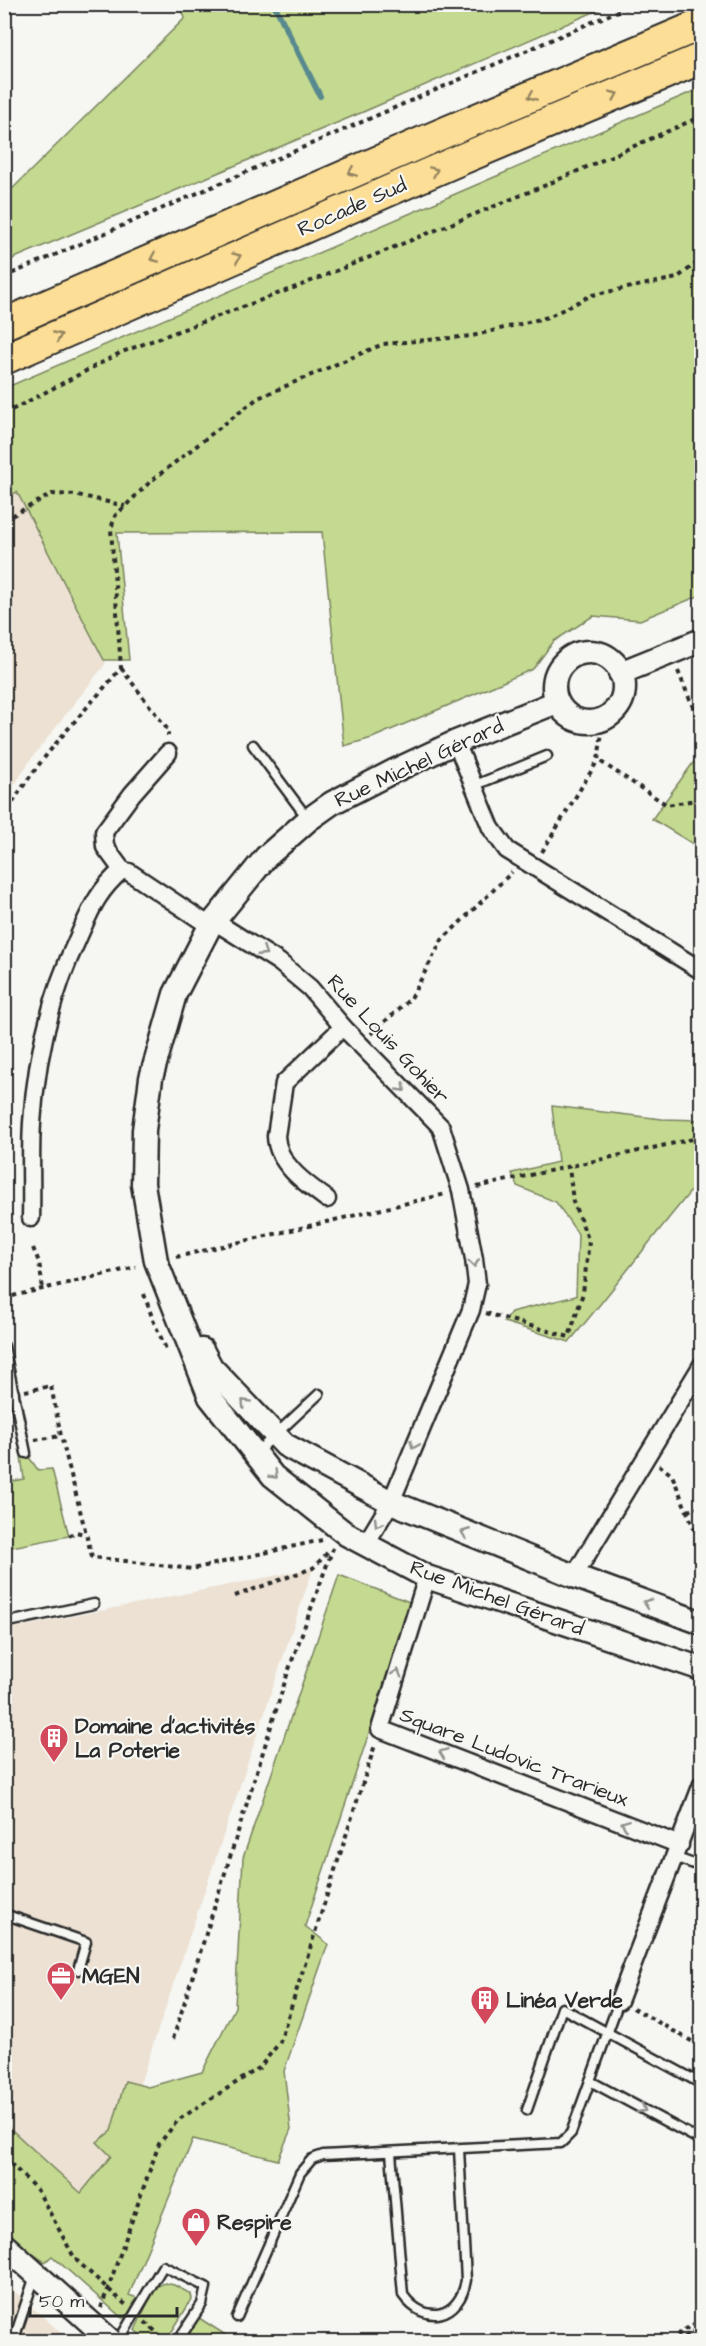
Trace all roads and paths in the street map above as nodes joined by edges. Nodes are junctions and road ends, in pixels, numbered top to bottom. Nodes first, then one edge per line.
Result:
1 (634, 4) edge
2 (702, 24) edge
3 (702, 58) edge
4 (702, 116) edge
5 (702, 259) edge
6 (4, 277) edge
7 (4, 324) edge
8 (4, 359) edge
9 (4, 414) edge
10 (125, 506) junction
11 (4, 520) edge
12 (702, 640) edge
13 (671, 653) junction
14 (121, 669) junction
15 (620, 673) junction
16 (557, 702) junction
17 (604, 718) junction
18 (702, 729) edge
19 (456, 742) junction
20 (253, 745) dead end
21 (168, 753) joint
22 (548, 756) dead end
23 (598, 760) junction
24 (473, 786) junction
25 (702, 799) edge
26 (4, 818) edge
27 (308, 820) junction
28 (528, 864) junction
29 (122, 870) junction
30 (212, 924) junction
31 (702, 971) edge
32 (343, 1027) junction
33 (360, 1044) junction
34 (702, 1137) edge
35 (569, 1166) junction
36 (461, 1190) junction
37 (327, 1199) dead end
38 (31, 1218) dead end
39 (33, 1248) dead end
40 (156, 1261) junction
41 (43, 1289) junction
42 (4, 1298) edge
43 (471, 1310) junction
44 (4, 1346) edge
45 (702, 1365) edge
46 (14, 1393) junction
47 (319, 1394) dead end
48 (4, 1395) edge
49 (276, 1435) junction
50 (61, 1436) junction
51 (24, 1442) junction
52 (26, 1453) dead end
53 (255, 1454) junction
54 (646, 1456) junction
55 (391, 1502) junction
56 (702, 1507) edge
57 (687, 1511) junction
58 (85, 1534) junction
59 (69, 1536) dead end
60 (347, 1543) junction
61 (702, 1548) edge
62 (427, 1576) junction
63 (574, 1576) junction
64 (236, 1596) dead end
65 (94, 1604) dead end
66 (4, 1623) edge
67 (702, 1623) edge
68 (702, 1669) edge
69 (380, 1729) junction
70 (702, 1784) edge
71 (677, 1851) junction
72 (702, 1867) edge
73 (4, 1914) edge
74 (78, 1970) dead end
75 (619, 2001) junction
76 (608, 2031) junction
77 (173, 2039) dead end
78 (702, 2047) edge
79 (590, 2081) junction
80 (702, 2084) edge
81 (527, 2110) dead end
82 (702, 2141) edge
83 (459, 2149) junction
84 (392, 2153) junction
85 (4, 2157) edge
86 (4, 2245) edge
87 (36, 2272) junction
88 (108, 2289) junction
89 (135, 2313) junction
90 (237, 2317) dead end
91 (702, 2319) edge
92 (95, 2326) junction
93 (702, 2326) edge
94 (13, 2342) edge
95 (112, 2342) edge
96 (118, 2342) edge
97 (167, 2342) edge
98 (177, 2342) edge
99 (671, 2342) edge
100 (677, 2342) edge

1 - 6 path
2 -> 7 highway, Rocade Sud
8 -> 3 highway, Rocade Sud
4 - 9 path
5 - 10 path
10 - 11 path
10 - 14 path
12 - 13 street
13 - 15 street
13 - 18 path
14 - 21 path
14 - 26 path
15 - 16 street
15 - 17 street
16 - 17 street
16 - 19 street, Rue Michel Gérard
17 - 23 path
19 - 24 street
19 - 27 street, Rue Michel Gérard
20 - 27 lane
21 - 29 street
22 - 24 lane
23 - 25 path
23 - 28 path
24 - 28 street
27 - 30 street, Rue Michel Gérard
28 - 31 street
28 - 33 path
29 - 30 street, Rue Louis Gohier
29 - 38 street
30 -> 32 street, Rue Louis Gohier
30 - 40 street, Rue Michel Gérard
32 - 33 street, Rue Louis Gohier
32 - 37 street
33 -> 36 street, Rue Louis Gohier
34 - 35 path
35 - 36 path
35 - 43 path
36 - 40 path
36 -> 43 street, Rue Louis Gohier
39 - 41 path
40 - 41 path
49 -> 40 street, Rue Michel Gérard
40 - 53 street, Rue Michel Gérard
41 - 42 path
43 -> 55 street, Rue Louis Gohier
44 - 46 lane
45 - 54 street
46 - 48 lane
46 - 50 path
46 - 51 lane
47 - 49 lane
49 - 53 lane
49 - 55 street, Rue Michel Gérard
50 - 51 path
50 - 58 path
51 - 52 lane
53 -> 60 street, Rue Michel Gérard
54 - 57 path
54 - 63 street
55 -> 60 street, Rue Louis Gohier
63 -> 55 street, Rue Michel Gérard
56 - 57 path
57 - 61 path
58 - 59 path
58 - 60 path
60 - 62 street, Rue Michel Gérard
60 - 64 path
60 - 77 path
62 - 68 street, Rue Michel Gérard
69 -> 62 street, Square Ludovic Trarieux
67 -> 63 street, Rue Michel Gérard
65 - 66 lane
71 -> 69 street, Square Ludovic Trarieux
69 - 88 path
70 - 71 street
71 - 72 lane
71 - 75 street
73 - 74 lane
75 - 76 lane
75 - 78 path
76 - 79 lane
76 - 80 lane
76 - 81 lane
79 -> 82 lane
79 - 83 lane
83 - 84 lane
83 - 84 lane
84 - 90 lane
85 - 88 path
86 - 87 street
87 - 92 street
87 - 94 lane
88 - 89 path
88 - 92 path
89 - 96 lane
89 - 97 path
89 - 98 lane
91 - 99 path
92 - 95 street
93 - 100 path

